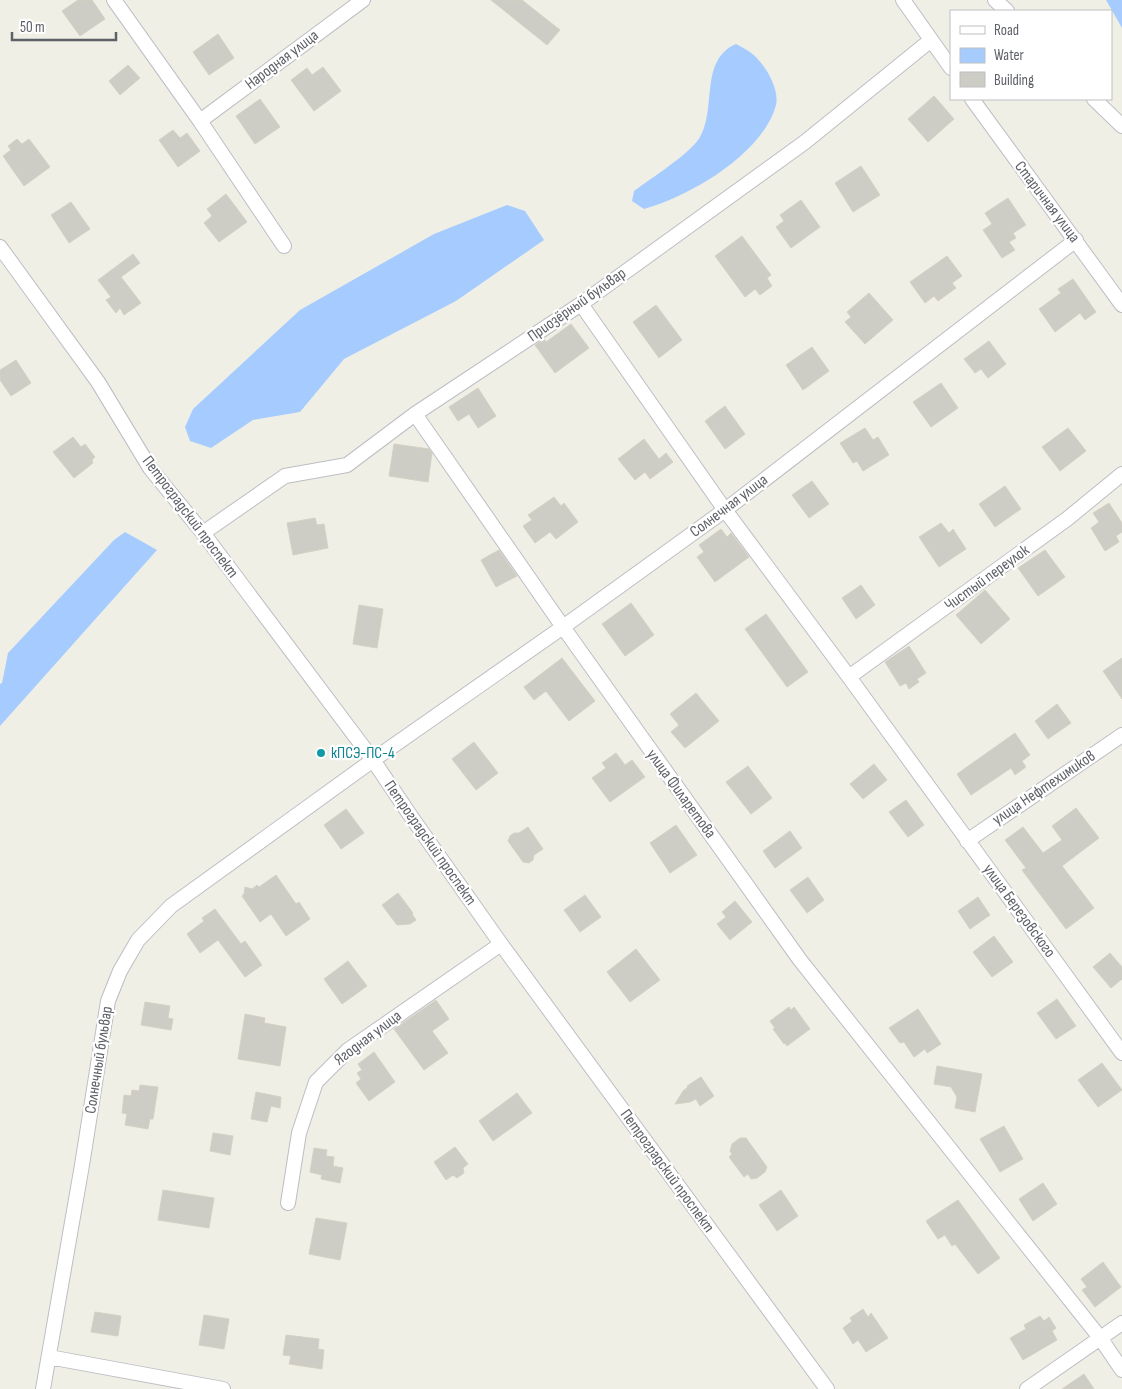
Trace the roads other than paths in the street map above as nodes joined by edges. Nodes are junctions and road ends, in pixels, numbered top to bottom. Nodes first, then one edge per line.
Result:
1 (114, 0) edge
2 (363, 0) edge
3 (904, 0) edge
4 (995, 0) edge
5 (1006, 10) edge
6 (931, 40) junction
7 (950, 67) edge
8 (973, 100) edge
9 (1095, 100) edge
10 (200, 121) junction
11 (1122, 126) edge
12 (1076, 240) junction
13 (284, 246) dead end
14 (0, 248) edge
15 (581, 304) junction
16 (1122, 305) edge
17 (414, 414) junction
18 (1122, 474) edge
19 (725, 510) junction
20 (203, 533) junction
21 (563, 627) junction
22 (849, 677) junction
23 (1122, 735) edge
24 (372, 760) junction
25 (967, 841) junction
26 (501, 944) junction
27 (1122, 1053) edge
28 (288, 1203) dead end
29 (1122, 1323) edge
30 (1101, 1339) junction
31 (49, 1357) junction
32 (1122, 1370) edge
33 (42, 1389) edge
34 (223, 1389) edge
35 (827, 1389) edge
36 (1027, 1389) edge

1 - 10 street
2 - 10 street, Народная улица
3 - 6 street
4 - 5 street
6 - 7 street
6 - 15 street, Приозёрный бульвар
8 - 12 street, Старичная улица
9 - 11 street
10 - 13 street
12 - 16 street, Старичная улица
12 - 19 street, Солнечная улица
14 - 20 street, Петроградский проспект
15 - 17 street, Приозёрный бульвар
15 - 19 street, улица Березовского
17 - 20 street, Приозёрный бульвар
17 - 21 street, улица Филаретова
18 - 22 street, Чистый переулок
19 - 21 street, Солнечная улица
19 - 22 street, улица Березовского
20 - 24 street, Петроградский проспект
21 - 24 street, Солнечная улица
21 - 30 street, улица Филаретова
22 - 25 street, улица Березовского
23 - 25 street, улица Нефтехимиков
24 - 26 street, Петроградский проспект
24 - 31 street, Солнечный бульвар
25 - 27 street, улица Березовского
26 - 28 street, Ягодная улица
26 - 35 street, Петроградский проспект
29 - 30 street
30 - 32 street
30 - 36 street
31 - 33 street, Солнечный бульвар
31 - 34 street

